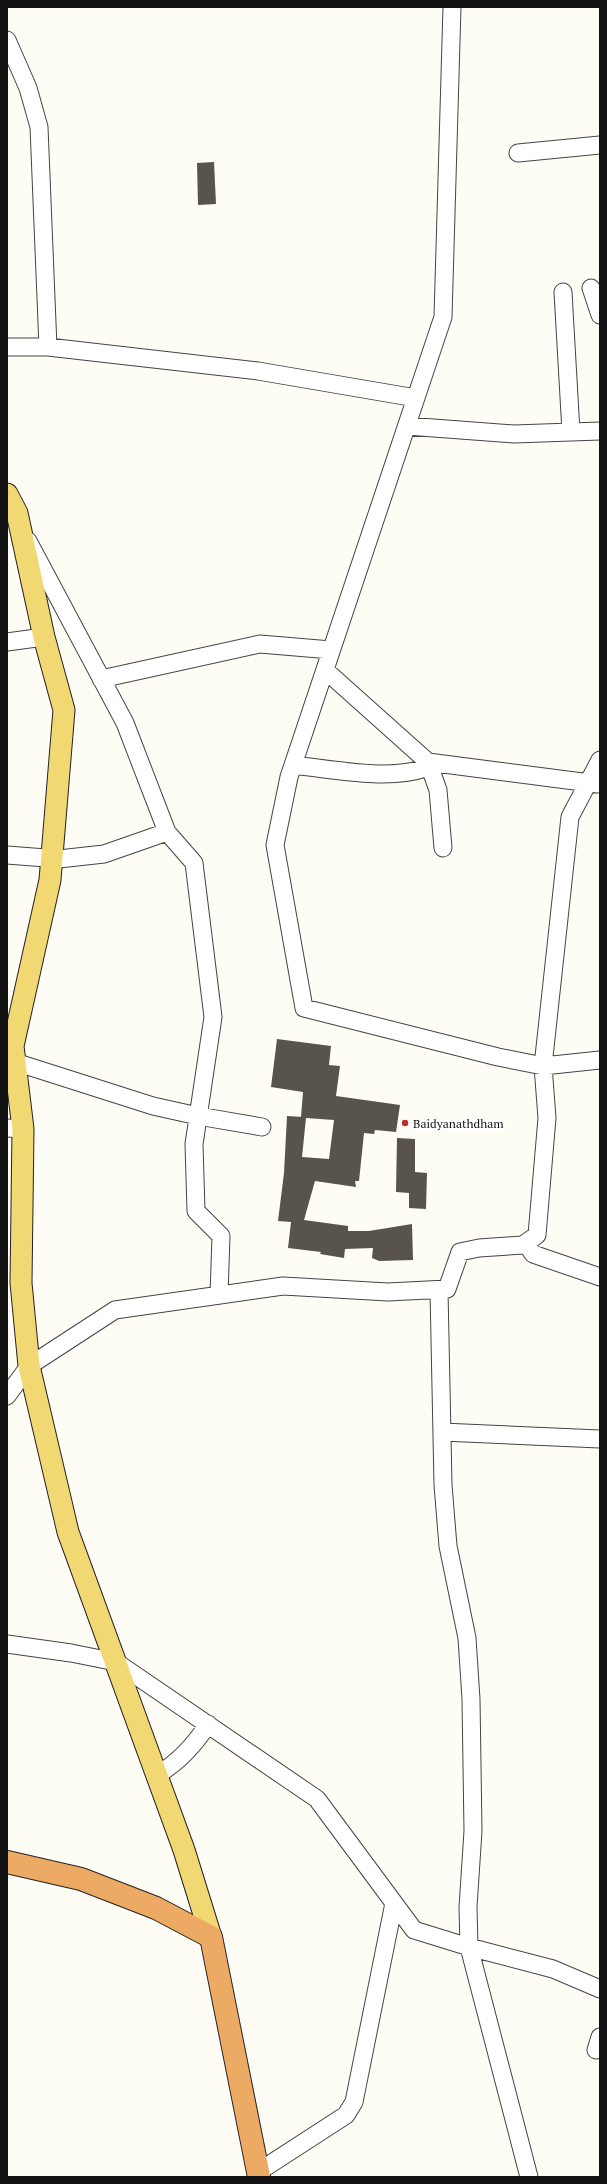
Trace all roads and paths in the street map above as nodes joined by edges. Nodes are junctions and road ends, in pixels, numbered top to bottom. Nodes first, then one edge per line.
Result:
1 (452, 7) edge
2 (7, 40) edge
3 (600, 145) edge
4 (518, 153) dead end
5 (591, 288) dead end
6 (563, 292) dead end
7 (600, 315) edge
8 (7, 347) edge
9 (48, 347) junction
10 (416, 398) junction
11 (407, 426) junction
12 (600, 431) edge
13 (571, 432) junction
14 (7, 494) edge
15 (20, 527) junction
16 (44, 637) junction
17 (7, 642) edge
18 (331, 650) junction
19 (325, 670) junction
20 (101, 679) junction
21 (600, 760) edge
22 (428, 762) junction
23 (292, 765) junction
24 (594, 784) edge
25 (167, 832) junction
26 (443, 848) dead end
27 (7, 855) edge
28 (52, 858) junction
29 (600, 1060) edge
30 (15, 1062) junction
31 (543, 1066) junction
32 (198, 1116) junction
33 (262, 1127) dead end
34 (15, 1128) edge
35 (526, 1243) junction
36 (600, 1277) edge
37 (439, 1290) junction
38 (219, 1295) junction
39 (29, 1366) junction
40 (7, 1396) edge
41 (442, 1432) junction
42 (600, 1439) edge
43 (7, 1644) edge
44 (116, 1662) junction
45 (208, 1724) junction
46 (157, 1775) junction
47 (7, 1862) edge
48 (394, 1903) junction
49 (211, 1937) junction
50 (469, 1947) junction
51 (600, 1989) edge
52 (259, 2174) edge
53 (529, 2177) edge

1 - 10 street
2 - 9 street
3 - 4 street
5 - 7 street
6 - 13 street
8 - 9 street
9 - 10 street
10 - 11 street
11 - 13 street
11 - 18 street
12 - 13 street
14 - 15 main road
15 - 16 main road
15 - 20 street
16 - 17 street
16 - 28 main road
18 - 19 street
18 - 20 street
19 - 22 street
19 - 23 street
20 - 25 street
21 - 24 street
22 - 23 street
22 - 24 street
22 - 26 street
23 - 31 street
24 - 31 street
25 - 28 street
25 - 32 street
27 - 28 street
28 - 30 main road
29 - 31 street
30 - 32 street
30 - 34 main road
31 - 35 street
32 - 33 street
32 - 38 street
34 - 39 main road
35 - 36 street
35 - 37 street
37 - 38 street
37 - 41 street
38 - 39 street
39 - 40 street
39 - 44 main road
41 - 42 street
41 - 50 street
43 - 44 street
44 - 45 street
44 - 46 main road
45 - 46 street
45 - 48 street
46 - 49 main road
47 - 49 highway
48 - 50 street
48 - 52 street
49 - 52 highway
50 - 51 street
50 - 53 street

